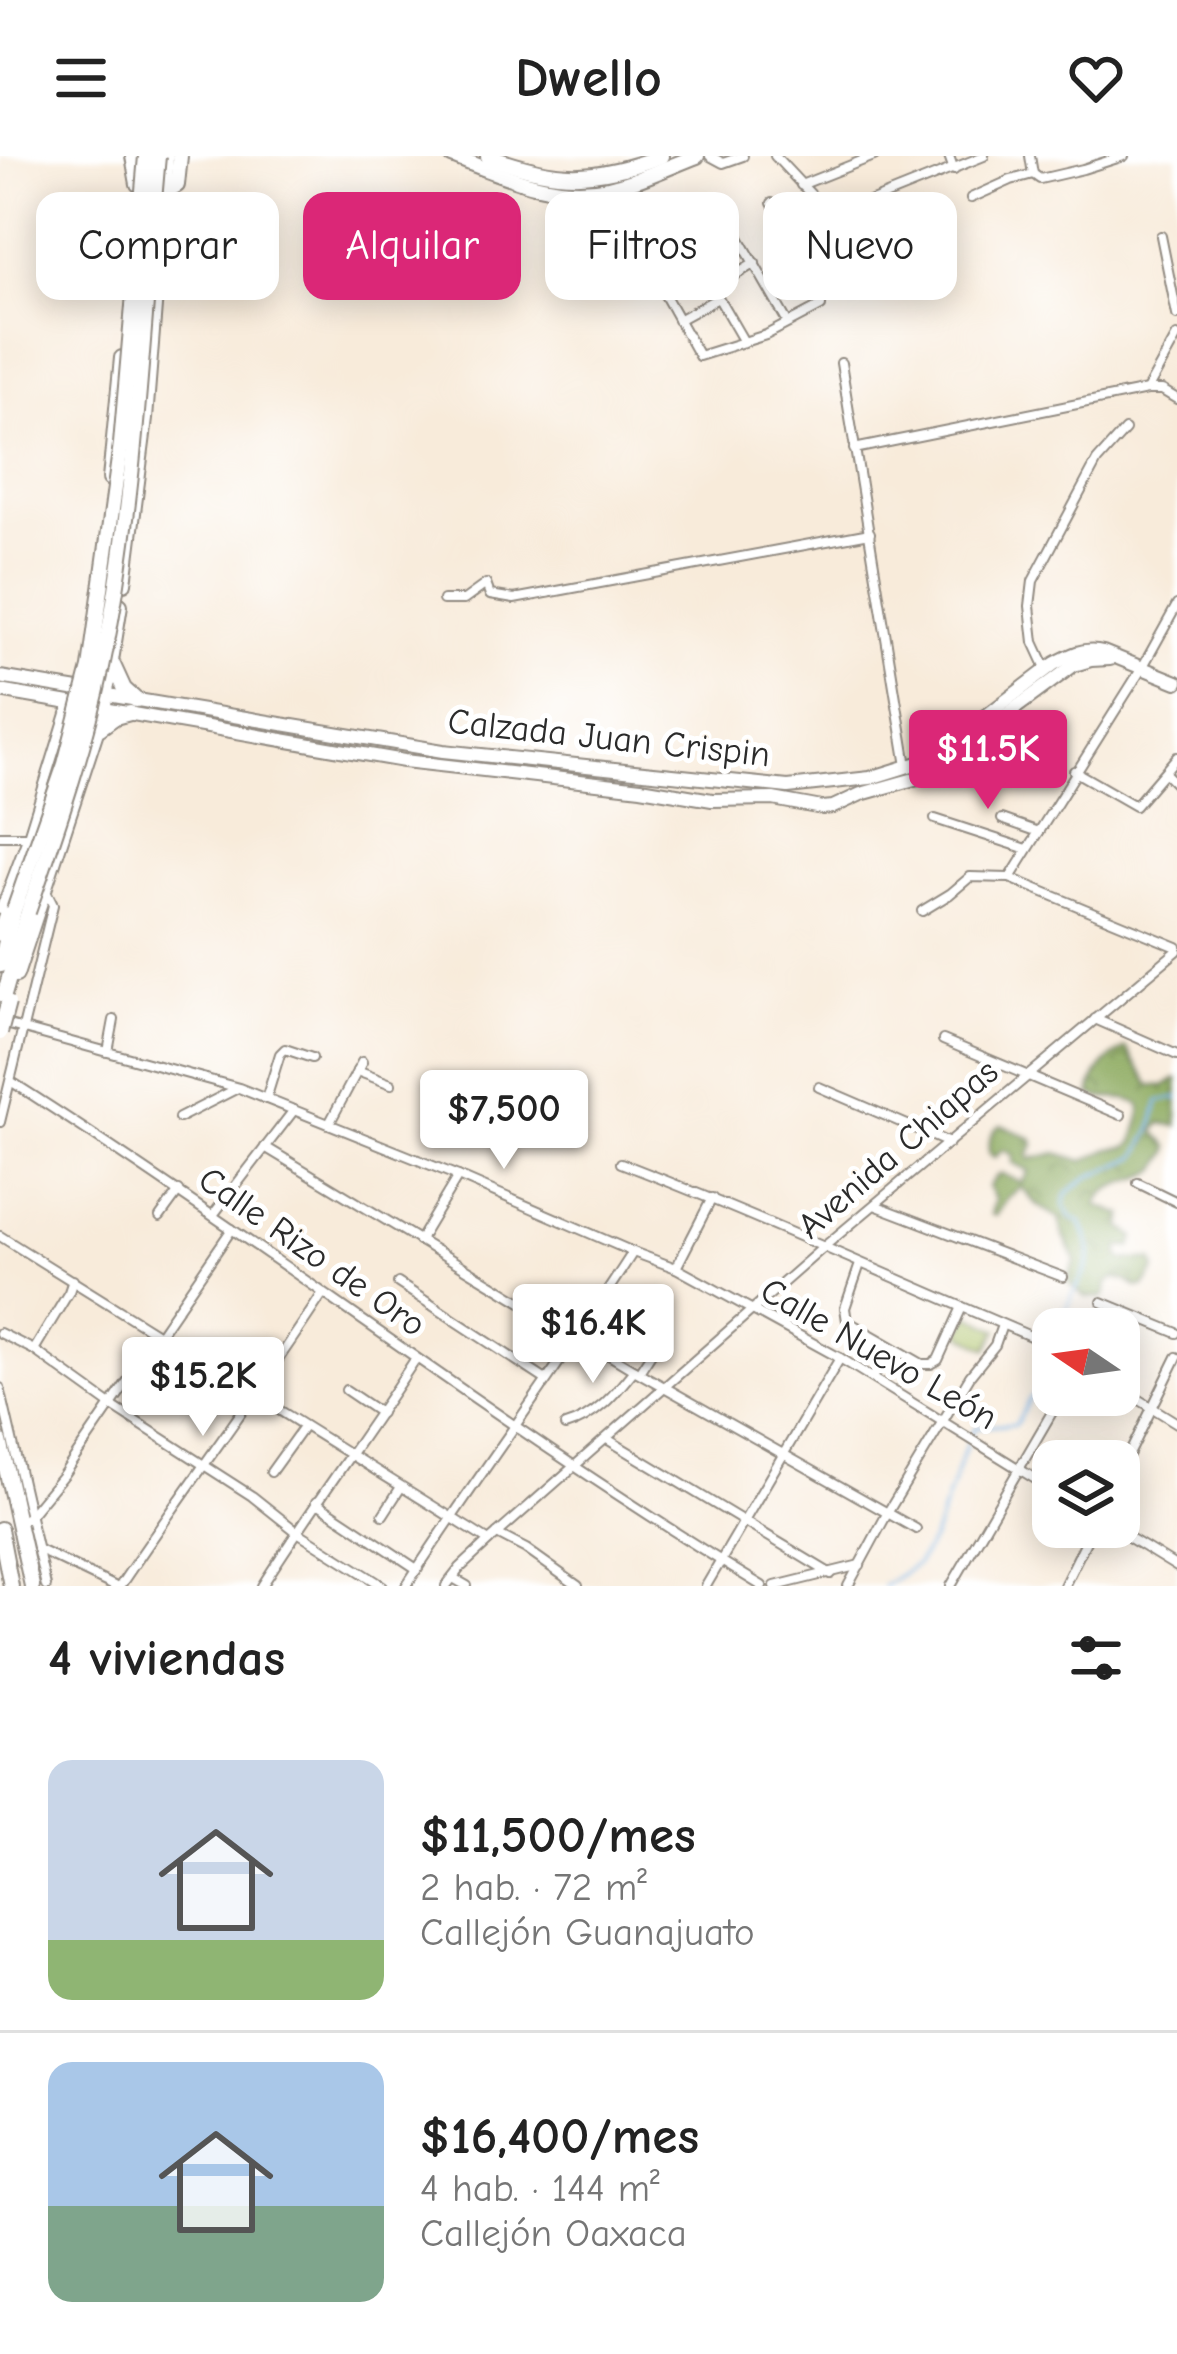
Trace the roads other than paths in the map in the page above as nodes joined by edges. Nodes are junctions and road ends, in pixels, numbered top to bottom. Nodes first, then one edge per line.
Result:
1 (140, 156) edge
2 (162, 156) edge
3 (180, 156) edge
4 (452, 156) edge
5 (488, 156) edge
6 (661, 156) edge
7 (697, 156) edge
8 (710, 156) edge
9 (743, 156) edge
10 (775, 156) edge
11 (874, 156) edge
12 (949, 156) edge
13 (1030, 156) edge
14 (1081, 156) edge
15 (1124, 156) edge
16 (984, 157) edge
17 (1083, 169) junction
18 (954, 170) junction
19 (1033, 174) junction
20 (801, 185) junction
21 (163, 192) edge
22 (166, 192) edge
23 (808, 192) edge
24 (899, 192) edge
25 (971, 198) dead end
26 (739, 236) edge
27 (1161, 236) dead end
28 (755, 263) junction
29 (739, 275) edge
30 (154, 300) edge
31 (668, 300) edge
32 (705, 300) edge
33 (719, 300) edge
34 (821, 300) edge
35 (1177, 315) edge
36 (678, 320) junction
37 (788, 323) junction
38 (1177, 335) edge
39 (744, 342) junction
40 (841, 363) dead end
41 (1147, 390) junction
42 (1177, 399) edge
43 (1125, 430) dead end
44 (854, 449) junction
45 (871, 533) junction
46 (443, 600) dead end
47 (1177, 604) edge
48 (112, 658) junction
49 (1122, 661) junction
50 (1142, 668) junction
51 (1046, 670) junction
52 (0, 677) edge
53 (1177, 682) edge
54 (0, 691) edge
55 (75, 700) junction
56 (105, 703) junction
57 (133, 707) junction
58 (96, 732) junction
59 (1177, 757) edge
60 (907, 768) junction
61 (1074, 772) junction
62 (1165, 773) junction
63 (826, 784) junction
64 (1177, 785) edge
65 (826, 807) junction
66 (935, 819) dead end
67 (1001, 819) dead end
68 (1039, 832) junction
69 (0, 836) edge
70 (32, 836) junction
71 (1027, 849) junction
72 (1010, 878) junction
73 (45, 889) junction
74 (9, 907) edge
75 (922, 911) dead end
76 (0, 934) edge
77 (1177, 949) edge
78 (0, 965) edge
79 (4, 1006) edge
80 (1094, 1018) junction
81 (114, 1020) dead end
82 (0, 1023) edge
83 (22, 1028) junction
84 (0, 1034) edge
85 (943, 1040) dead end
86 (108, 1052) junction
87 (1177, 1055) edge
88 (311, 1058) dead end
89 (1027, 1074) junction
90 (12, 1082) junction
91 (392, 1084) dead end
92 (819, 1087) dead end
93 (238, 1088) junction
94 (266, 1099) junction
95 (295, 1110) junction
96 (1121, 1115) dead end
97 (178, 1118) dead end
98 (0, 1122) edge
99 (329, 1124) junction
100 (949, 1143) junction
101 (265, 1147) junction
102 (621, 1162) dead end
103 (458, 1176) junction
104 (1138, 1184) dead end
105 (179, 1191) junction
106 (712, 1198) junction
107 (1177, 1202) edge
108 (876, 1205) junction
109 (214, 1215) junction
110 (160, 1217) dead end
111 (232, 1228) junction
112 (0, 1236) edge
113 (418, 1241) junction
114 (826, 1245) junction
115 (633, 1252) junction
116 (860, 1264) junction
117 (676, 1268) junction
118 (1063, 1276) dead end
119 (73, 1280) junction
120 (398, 1283) dead end
121 (323, 1293) junction
122 (1102, 1302) dead end
123 (962, 1307) junction
124 (754, 1311) junction
125 (1002, 1324) junction
126 (0, 1333) edge
127 (1177, 1333) edge
128 (160, 1334) junction
129 (580, 1335) junction
130 (1032, 1337) edge
131 (890, 1346) junction
132 (34, 1349) junction
133 (654, 1349) dead end
134 (1177, 1357) edge
135 (416, 1358) junction
136 (840, 1358) junction
137 (637, 1371) junction
138 (872, 1378) junction
139 (546, 1380) junction
140 (0, 1388) edge
141 (666, 1388) junction
142 (346, 1390) dead end
143 (255, 1394) junction
144 (1140, 1400) edge
145 (112, 1406) junction
146 (1153, 1408) junction
147 (380, 1413) junction
148 (1049, 1416) edge
149 (944, 1422) junction
150 (1177, 1423) edge
151 (516, 1425) junction
152 (304, 1426) junction
153 (566, 1426) dead end
154 (607, 1439) junction
155 (1137, 1440) edge
156 (0, 1441) edge
157 (352, 1455) junction
158 (784, 1455) junction
159 (205, 1466) junction
160 (574, 1467) junction
161 (1018, 1468) junction
162 (271, 1472) dead end
163 (1032, 1477) edge
164 (401, 1487) junction
165 (316, 1502) junction
166 (888, 1512) junction
167 (383, 1515) dead end
168 (451, 1519) junction
169 (24, 1520) junction
170 (744, 1522) junction
171 (916, 1529) dead end
172 (296, 1531) junction
173 (0, 1534) edge
174 (493, 1538) junction
175 (1140, 1544) edge
176 (1083, 1548) edge
177 (31, 1550) junction
178 (721, 1561) junction
179 (861, 1565) junction
180 (1177, 1567) edge
181 (417, 1569) junction
182 (831, 1574) junction
183 (449, 1582) edge
184 (953, 1583) edge
185 (11, 1586) edge
186 (32, 1586) edge
187 (46, 1586) edge
188 (117, 1586) edge
189 (262, 1586) edge
190 (382, 1586) edge
191 (406, 1586) edge
192 (467, 1586) edge
193 (578, 1586) edge
194 (706, 1586) edge
195 (762, 1586) edge
196 (775, 1586) edge
197 (848, 1586) edge
198 (966, 1586) edge
199 (1064, 1586) edge

1 - 55 main road, bridge
1 - 74 main road, bridge
2 - 21 main road
2 - 74 main road, bridge
3 - 22 main road
4 - 7 main road
5 - 6 main road
8 - 9 street
10 - 20 street
11 - 20 street
12 - 18 street
13 - 19 street
14 - 17 street
15 - 17 street
16 - 18 street
17 - 19 street
18 - 24 street
19 - 25 street
20 - 23 street
26 - 28 street
27 - 35 street
28 - 29 street
28 - 37 street
30 - 48 main road, bridge
31 - 36 street
32 - 36 street
33 - 39 street
34 - 37 street
36 - 39 street
37 - 39 street
38 - 41 street
40 - 44 street
41 - 42 street
41 - 44 street
43 - 51 street
44 - 45 street
45 - 46 street
45 - 60 street
47 - 50 street
48 - 56 main road
48 - 57 main road
49 - 50 main road, Calzada Juan Crispin
49 - 51 main road, Calzada Juan Crispin
49 - 65 main road, Calzada Juan Crispin
50 - 53 main road, Calzada Juan Crispin
50 - 61 street
51 - 60 main road, Calzada Juan Crispin
52 - 55 main road, Calzada Juan Crispin
54 - 55 main road
55 - 56 main road, Calzada Juan Crispin
55 - 70 main road
56 - 57 main road, Calzada Juan Crispin
56 - 58 main road
57 - 58 main road
57 - 63 main road, Calzada Juan Crispin
57 - 65 main road, Calzada Juan Crispin
58 - 73 main road
59 - 62 street
60 - 63 main road, Calzada Juan Crispin
61 - 62 street
61 - 68 street
62 - 64 street
63 - 65 main road
63 - 65 main road
66 - 71 street
67 - 68 street
68 - 71 street
69 - 70 street
70 - 74 street
70 - 76 main road
71 - 72 street
72 - 75 street
72 - 77 street
73 - 79 main road
73 - 83 street
74 - 78 main road
74 - 79 main road, bridge
77 - 80 street, Avenida Chiapas
79 - 84 main road, bridge
80 - 87 street
80 - 89 street, Avenida Chiapas
81 - 86 street
82 - 83 street, Calle Nuevo León
83 - 86 street, Calle Nuevo León
83 - 90 street
85 - 89 street
86 - 93 street, Calle Nuevo León
88 - 94 street
89 - 96 street
89 - 100 street, Avenida Chiapas
90 - 98 street
90 - 105 street, Calle Rizo de Oro
91 - 99 street
92 - 100 street
93 - 94 street, Calle Nuevo León
93 - 97 street
94 - 95 street, Calle Nuevo León
95 - 99 street, Calle Nuevo León
95 - 101 street
99 - 103 street, Calle Nuevo León
100 - 108 street, Avenida Chiapas
101 - 109 street
101 - 113 street
102 - 106 street
103 - 113 street
103 - 115 street, Calle Nuevo León
104 - 107 street
105 - 109 street, Calle Rizo de Oro
105 - 110 street
106 - 114 street
106 - 117 street
108 - 114 street, Avenida Chiapas
108 - 118 street
109 - 111 street, Calle Rizo de Oro
111 - 121 street, Calle Rizo de Oro
111 - 128 street
112 - 119 street
113 - 129 street
114 - 116 street
114 - 124 street, Avenida Chiapas
115 - 117 street, Calle Nuevo León
115 - 129 street
116 - 123 street
116 - 131 street
117 - 124 street, Calle Nuevo León
119 - 128 street
119 - 132 street
120 - 139 street
121 - 135 street, Calle Rizo de Oro
121 - 143 street
122 - 127 street
123 - 125 street
123 - 131 street
124 - 136 street, Calle Nuevo León
124 - 141 street, Avenida Chiapas
125 - 130 street
125 - 149 street
126 - 132 street
128 - 143 street
128 - 145 street
129 - 137 street
129 - 139 street
131 - 138 street
132 - 145 street
133 - 137 street
134 - 146 street
135 - 147 street
135 - 151 street, Calle Rizo de Oro
136 - 138 street, Calle Nuevo León
136 - 158 street
137 - 141 street
137 - 153 street
138 - 149 street, Calle Nuevo León
139 - 151 street
140 - 169 street
141 - 154 street, Avenida Chiapas
141 - 158 street
142 - 147 street
143 - 152 street
143 - 159 street
144 - 146 street
145 - 159 street
145 - 169 street
146 - 150 street
146 - 155 street
147 - 157 street
148 - 161 street
149 - 161 street, Calle Nuevo León
149 - 166 street
151 - 160 street, Calle Rizo de Oro
151 - 168 street
152 - 157 street
152 - 162 street
154 - 160 street, Avenida Chiapas
154 - 170 street
156 - 169 main road
157 - 164 street
157 - 165 street
158 - 166 street
158 - 170 street
159 - 172 street
159 - 188 street
160 - 174 street, Avenida Chiapas
160 - 178 street, Calle Rizo de Oro
161 - 163 street, Calle Nuevo León
161 - 184 street
164 - 167 street
164 - 168 street
165 - 172 street
165 - 181 street
166 - 171 street
166 - 179 street
168 - 174 street
168 - 181 street
169 - 177 main road
170 - 178 street
170 - 182 street
172 - 189 street
172 - 190 street
173 - 185 main road
174 - 183 street, Avenida Chiapas
174 - 193 street
175 - 180 street
176 - 199 street
177 - 186 main road
177 - 187 street
177 - 188 street
178 - 194 street
178 - 195 street, Calle Rizo de Oro
179 - 182 street
179 - 197 street
181 - 191 street
182 - 196 street
183 - 192 street
184 - 198 street

